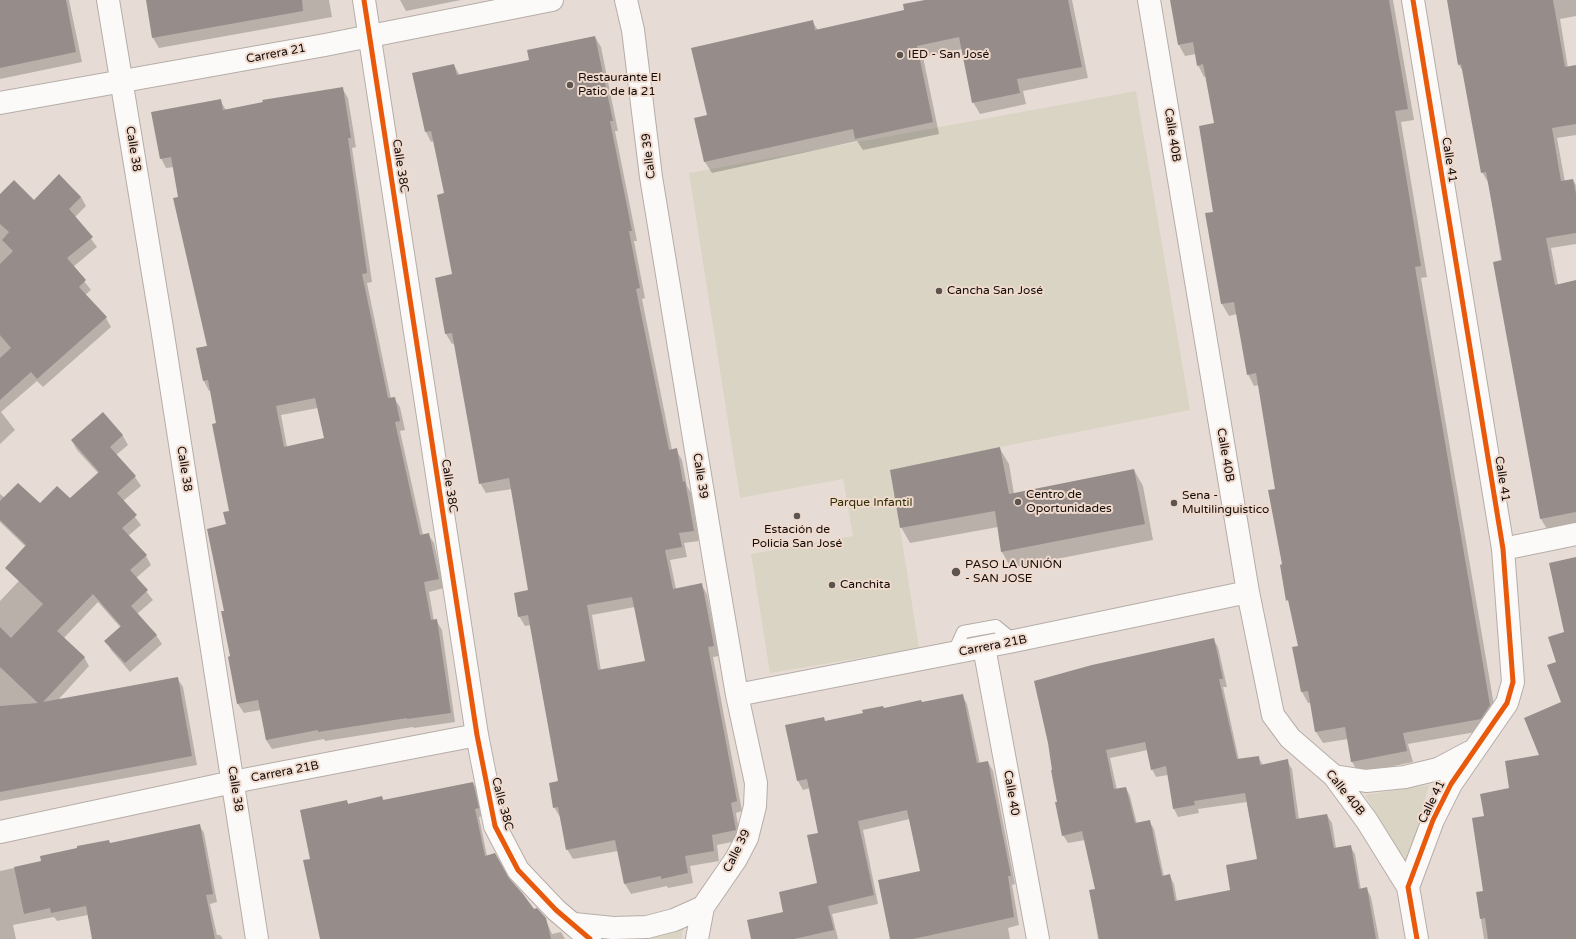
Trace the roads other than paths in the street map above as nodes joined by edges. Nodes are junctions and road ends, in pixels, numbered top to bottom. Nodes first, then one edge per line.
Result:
1 (108, 0) edge
2 (364, 0) edge
3 (552, 0) edge
4 (626, 0) edge
5 (1149, 0) edge
6 (1413, 0) edge
7 (369, 35) junction
8 (122, 82) junction
9 (0, 103) edge
10 (1576, 534) edge
11 (1503, 549) junction
12 (1248, 592) junction
13 (1014, 641) junction
14 (984, 647) junction
15 (953, 654) junction
16 (737, 695) junction
17 (477, 735) junction
18 (1473, 750) junction
19 (1334, 776) junction
20 (233, 782) junction
21 (0, 832) edge
22 (1408, 886) junction
23 (703, 907) junction
24 (574, 924) junction
25 (257, 939) edge
26 (590, 939) edge
27 (696, 939) edge
28 (1038, 939) edge
29 (1417, 939) edge

1 - 8 street, Calle 38
2 - 7 street, Calle 38C
3 - 7 street, Carrera 21
4 - 16 street, Calle 39
5 - 12 street, Calle 40B
6 - 11 street, Calle 41
7 - 8 street, Carrera 21
7 - 17 street, Calle 38C
8 - 9 street, Carrera 21
8 - 20 street, Calle 38
10 - 11 street
11 - 18 street, Calle 41
12 - 13 street, Carrera 21B
12 - 19 street, Calle 40B
13 - 14 street, Carrera 21B
13 - 15 lane
14 - 15 street, Carrera 21B
14 - 28 street, Calle 40
15 - 16 street, Carrera 21B
16 - 23 street, Calle 39
17 - 20 street, Carrera 21B
17 - 24 street, Calle 38C
18 - 19 street
18 - 22 street, Calle 41
19 - 22 street, Calle 40B
20 - 21 street, Carrera 21B
20 - 25 street, Calle 38
22 - 29 street
23 - 24 street
23 - 27 street, Calle 39
24 - 26 street, Calle 38C

